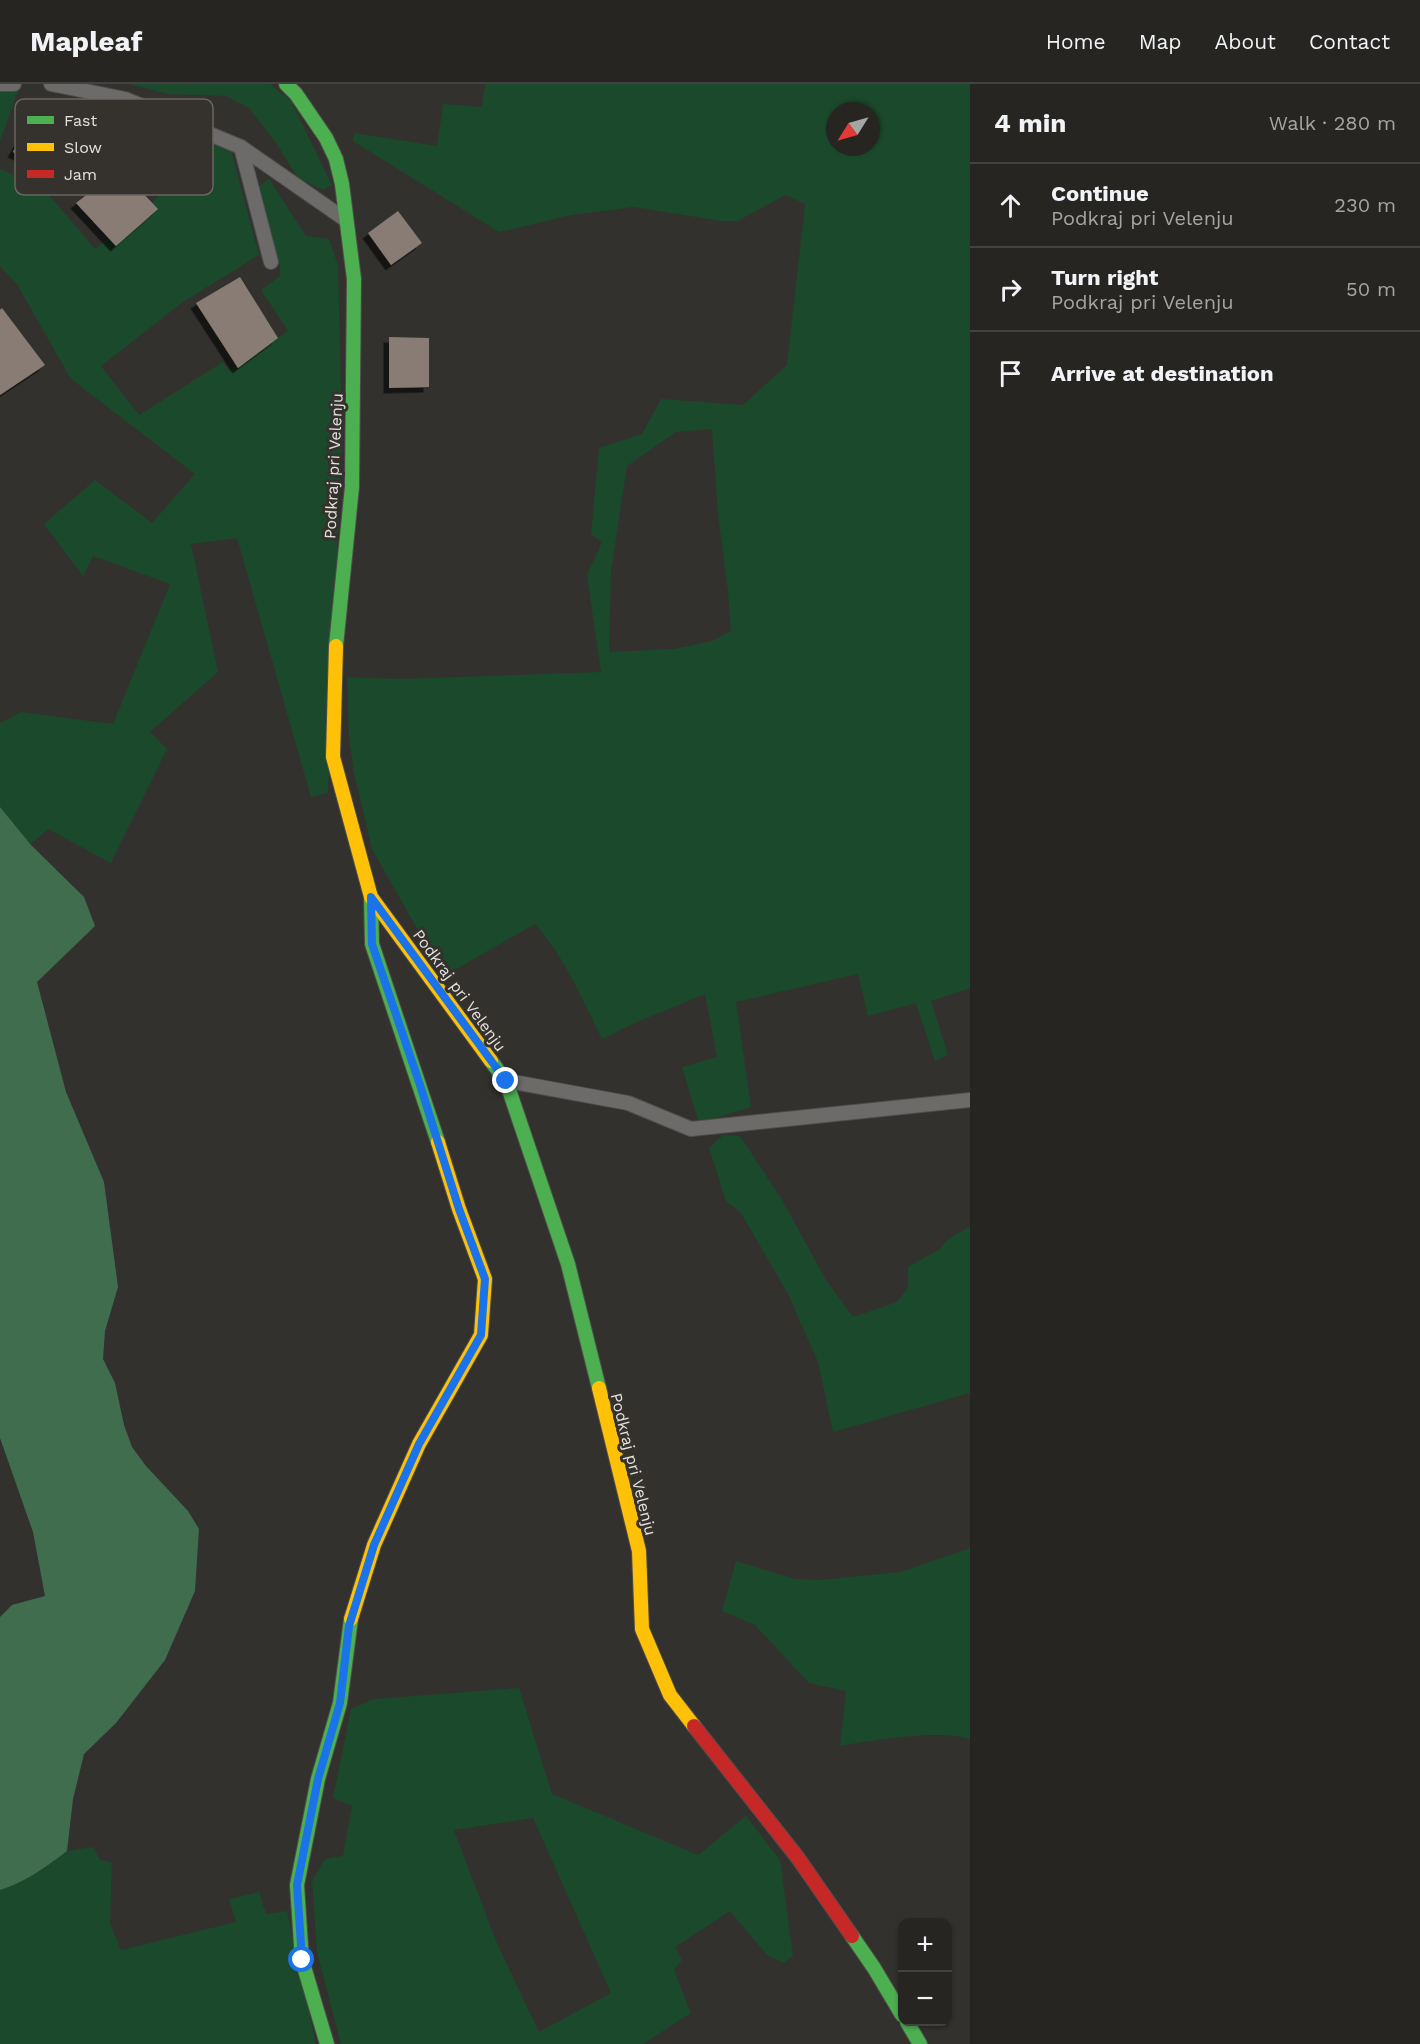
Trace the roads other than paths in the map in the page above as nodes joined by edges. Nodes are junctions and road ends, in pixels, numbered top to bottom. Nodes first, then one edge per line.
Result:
1 (0, 84) edge
2 (14, 84) edge
3 (51, 84) edge
4 (286, 84) edge
5 (124, 99) edge
6 (213, 136) edge
7 (241, 147) junction
8 (347, 221) junction
9 (271, 262) dead end
10 (371, 897) junction
11 (506, 1081) junction
12 (970, 1100) edge
13 (898, 2007) edge
14 (909, 2026) edge
15 (327, 2044) edge
16 (920, 2044) edge

1 - 2 lane
3 - 5 lane
4 - 8 street, Podkraj pri Velenju
6 - 7 lane
7 - 8 lane
7 - 9 lane
8 - 10 street, Podkraj pri Velenju
10 - 11 street, Podkraj pri Velenju
10 - 15 street, Podkraj pri Velenju
11 - 12 lane
11 - 13 street, Podkraj pri Velenju
14 - 16 street

